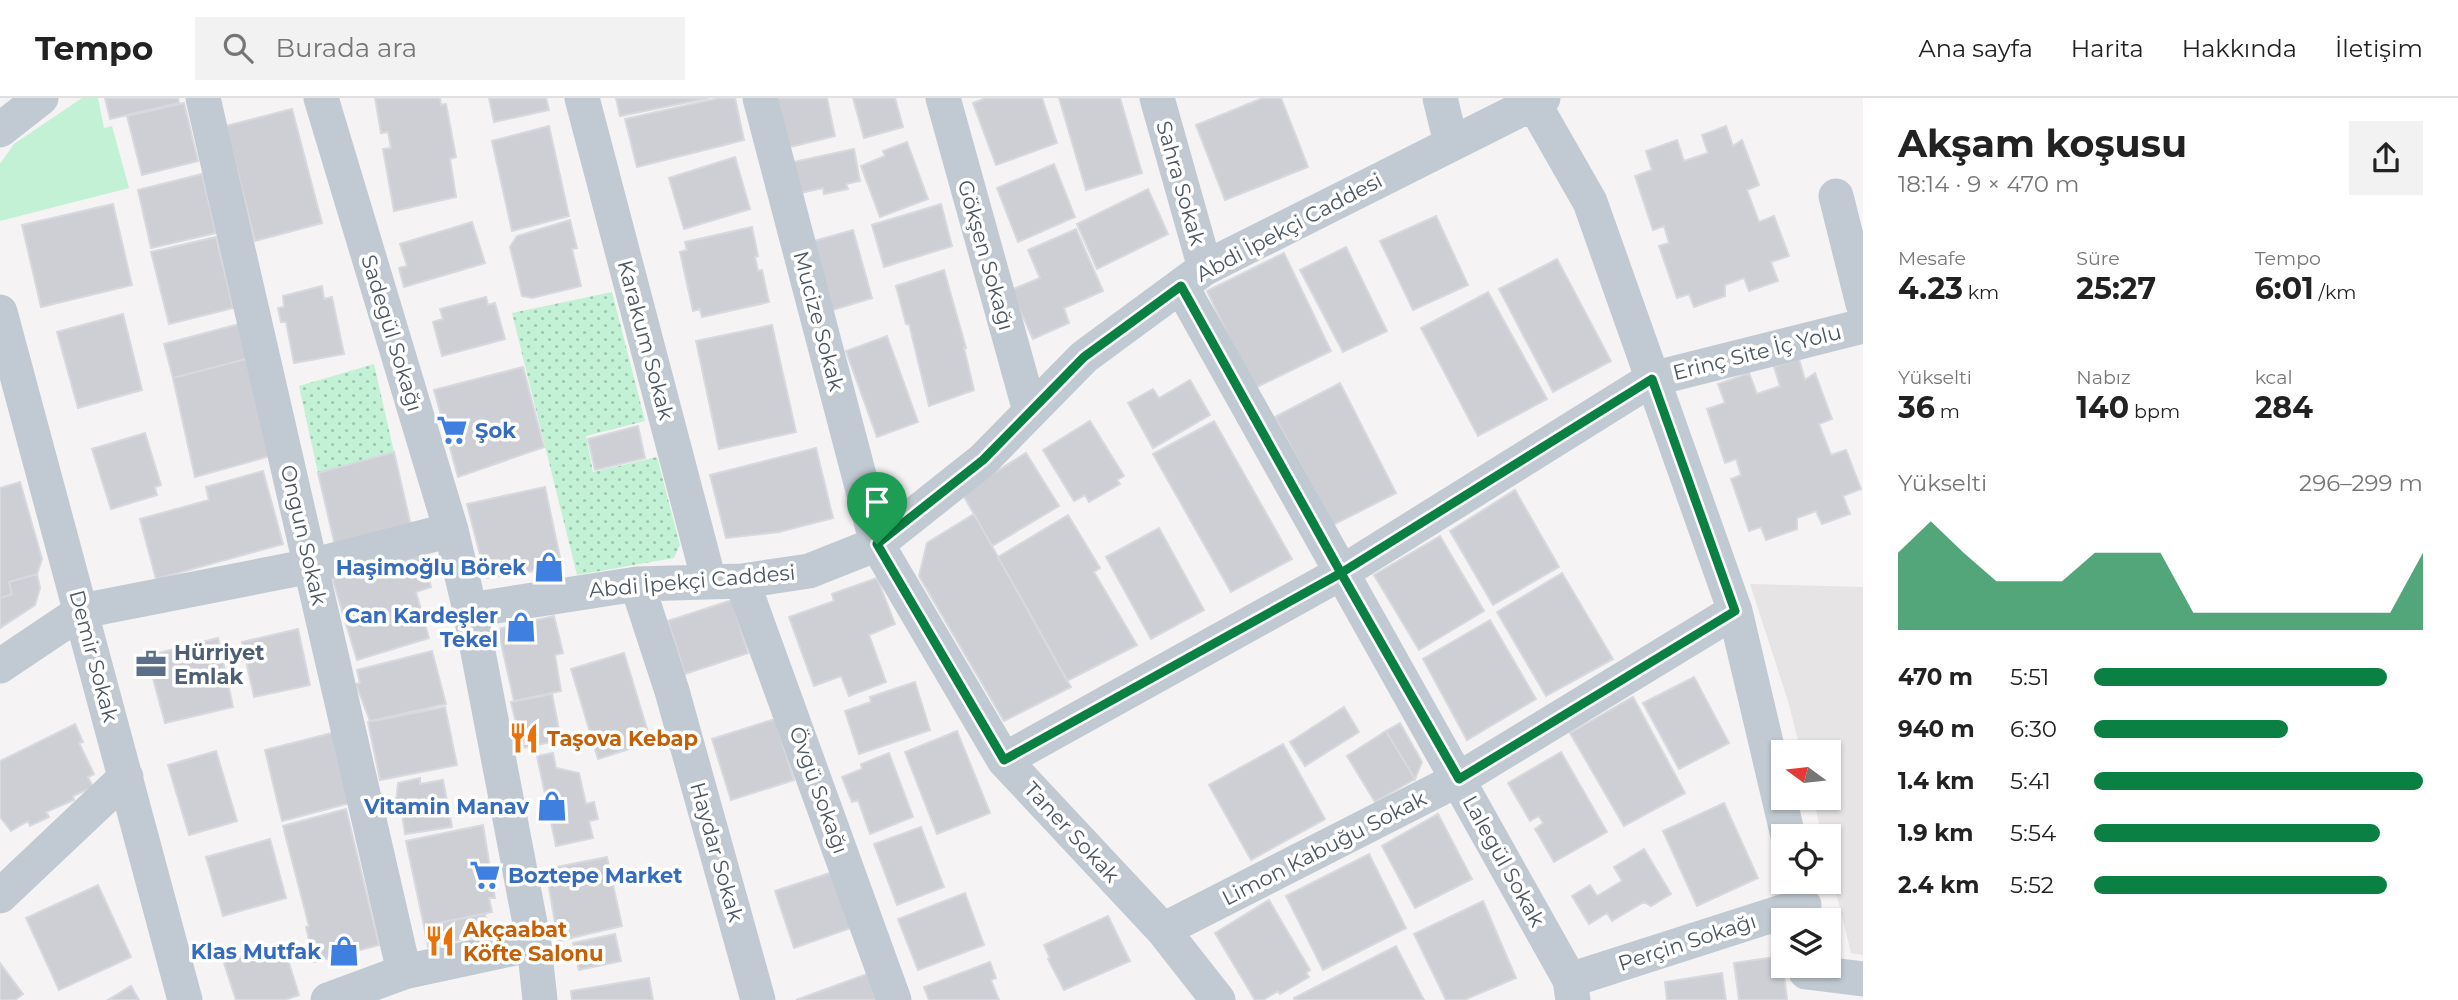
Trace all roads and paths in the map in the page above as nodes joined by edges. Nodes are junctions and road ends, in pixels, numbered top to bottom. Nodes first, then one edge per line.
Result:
1 (41, 98) edge
2 (203, 98) edge
3 (321, 98) edge
4 (582, 98) edge
5 (761, 98) edge
6 (943, 98) edge
7 (1157, 98) edge
8 (1440, 98) edge
9 (1539, 101) edge
10 (0, 130) edge
11 (1451, 143) junction
12 (1836, 195) dead end
13 (1193, 277) junction
14 (1863, 304) edge
15 (0, 312) edge
16 (1863, 326) edge
17 (1652, 379) junction
18 (1030, 411) junction
19 (451, 530) junction
20 (877, 544) junction
21 (311, 566) junction
22 (1341, 573) junction
23 (726, 581) junction
24 (636, 584) junction
25 (470, 610) junction
26 (82, 611) junction
27 (1735, 611) junction
28 (0, 666) edge
29 (1004, 760) junction
30 (126, 778) junction
31 (1459, 779) junction
32 (1785, 824) edge
33 (0, 896) edge
34 (1802, 902) edge
35 (1163, 930) junction
36 (534, 944) junction
37 (404, 972) junction
38 (1807, 979) edge
39 (1863, 979) edge
40 (1572, 990) edge
41 (185, 1000) edge
42 (328, 1000) edge
43 (540, 1000) edge
44 (758, 1000) edge
45 (894, 1000) edge
46 (1219, 1000) edge

1 - 10 street
2 - 21 street, Ongun Sokak
3 - 19 street, Sadegül Sokağı
4 - 23 street, Karakum Sokak
5 - 20 street, Mucize Sokak
6 - 18 street, Gökşen Sokağı
7 - 13 street, Sahra Sokak
8 - 11 street
9 - 11 street, Abdi İpekçi Caddesi
9 - 17 street
11 - 13 street, Abdi İpekçi Caddesi
12 - 14 street
13 - 18 street, Abdi İpekçi Caddesi
13 - 22 street, Lalegül Sokak
15 - 26 street, Demir Sokak
16 - 17 street, Erinç Site İç Yolu
17 - 22 street, Erinç Site İç Yolu
17 - 27 street
18 - 20 street, Abdi İpekçi Caddesi
19 - 21 street
19 - 25 street, Sadegül Sokağı
20 - 23 street, Abdi İpekçi Caddesi
20 - 29 street, Taner Sokak
21 - 26 street
21 - 37 street, Ongun Sokak
22 - 29 street, Erinç Site İç Yolu
22 - 31 street, Lalegül Sokak
23 - 24 street, Abdi İpekçi Caddesi
23 - 45 street, Övgü Sokağı
24 - 25 street, Abdi İpekçi Caddesi
24 - 44 street, Haydar Sokak
25 - 36 street
26 - 28 street
26 - 30 street, Demir Sokak
27 - 31 street, Limon Kabuğu Sokak
27 - 32 street
29 - 35 street, Taner Sokak
30 - 33 street
30 - 41 street, Demir Sokak
31 - 35 street, Limon Kabuğu Sokak
31 - 40 street, Lalegül Sokak
34 - 40 street, Perçin Sokağı
35 - 46 street, Taner Sokak
36 - 37 street
36 - 43 street
37 - 42 street
38 - 39 street

